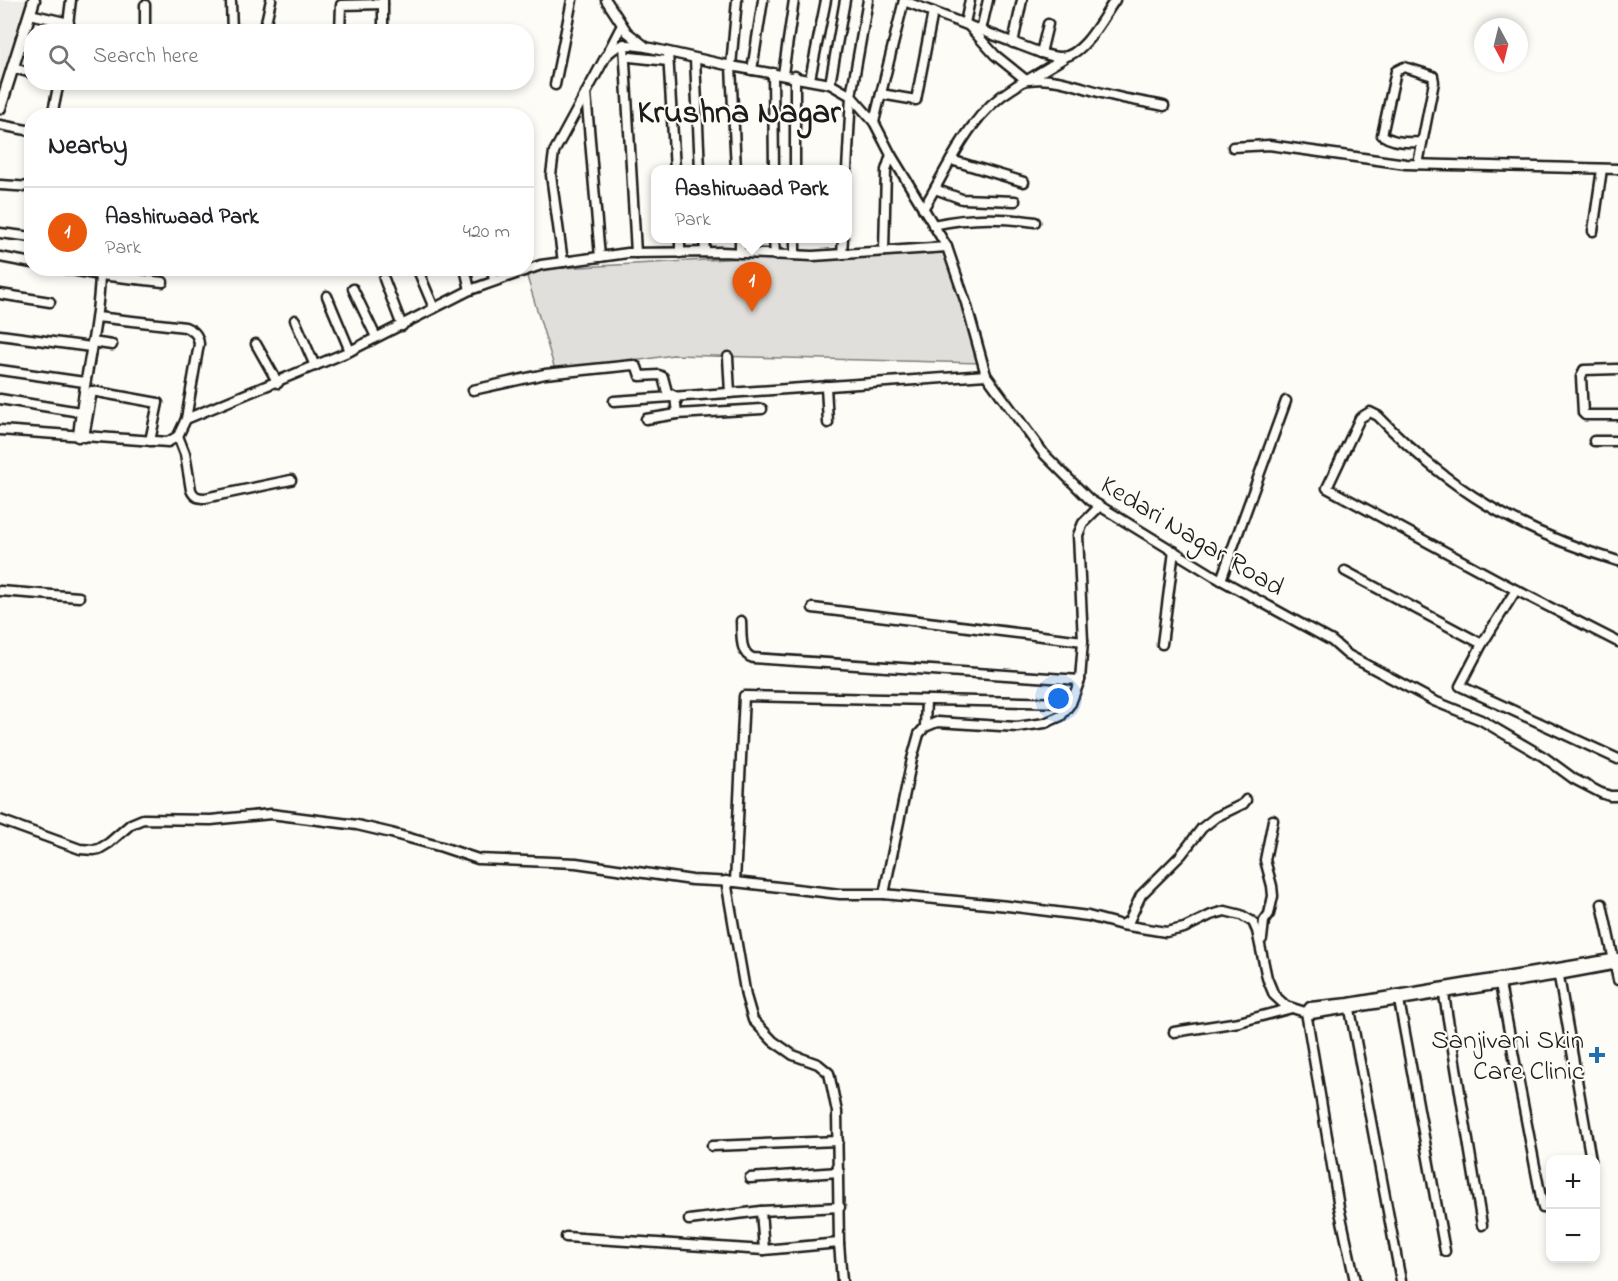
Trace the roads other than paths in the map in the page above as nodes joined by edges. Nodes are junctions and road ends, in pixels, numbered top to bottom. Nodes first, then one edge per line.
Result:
1 (34, 0) edge
2 (71, 0) edge
3 (271, 0) edge
4 (572, 0) edge
5 (606, 0) edge
6 (736, 0) edge
7 (763, 0) edge
8 (794, 0) edge
9 (826, 0) edge
10 (845, 0) edge
11 (868, 0) edge
12 (970, 0) edge
13 (988, 0) edge
14 (1022, 0) edge
15 (1115, 0) edge
16 (904, 1) edge
17 (231, 2) dead end
18 (383, 2) edge
19 (145, 4) dead end
20 (933, 12) junction
21 (30, 14) junction
22 (27, 24) edge
23 (59, 24) edge
24 (68, 24) edge
25 (145, 24) edge
26 (233, 24) edge
27 (265, 24) edge
28 (340, 24) edge
29 (383, 24) edge
30 (966, 24) junction
31 (1048, 24) dead end
32 (622, 25) junction
33 (981, 30) junction
34 (24, 33) edge
35 (1013, 43) junction
36 (624, 44) junction
37 (646, 47) junction
38 (1041, 53) junction
39 (606, 56) junction
40 (630, 57) dead end
41 (668, 57) junction
42 (1065, 57) junction
43 (694, 59) junction
44 (731, 66) junction
45 (13, 68) junction
46 (752, 70) junction
47 (24, 71) edge
48 (778, 74) junction
49 (795, 76) junction
50 (810, 79) junction
51 (1028, 80) junction
52 (830, 84) junction
53 (555, 85) dead end
54 (57, 90) edge
55 (586, 93) junction
56 (881, 94) junction
57 (851, 96) junction
58 (1164, 106) dead end
59 (0, 108) edge
60 (54, 108) edge
61 (874, 122) junction
62 (0, 125) edge
63 (24, 130) edge
64 (1421, 142) junction
65 (1233, 147) dead end
66 (891, 155) junction
67 (951, 160) junction
68 (1418, 164) junction
69 (675, 165) edge
70 (700, 165) edge
71 (736, 165) edge
72 (774, 165) edge
73 (795, 165) edge
74 (847, 165) edge
75 (1602, 169) junction
76 (1618, 169) edge
77 (1024, 182) dead end
78 (0, 185) edge
79 (24, 186) edge
80 (935, 189) junction
81 (1015, 201) dead end
82 (923, 209) junction
83 (1035, 222) dead end
84 (933, 225) junction
85 (1593, 231) dead end
86 (0, 233) edge
87 (24, 236) edge
88 (680, 243) edge
89 (704, 243) edge
90 (740, 243) edge
91 (774, 243) edge
92 (795, 243) edge
93 (843, 243) edge
94 (947, 247) junction
95 (884, 251) junction
96 (705, 252) junction
97 (636, 253) junction
98 (681, 253) junction
99 (741, 253) junction
100 (842, 254) junction
101 (774, 255) junction
102 (795, 255) junction
103 (0, 257) edge
104 (600, 257) junction
105 (24, 262) edge
106 (563, 262) junction
107 (534, 267) edge
108 (105, 276) edge
109 (121, 276) edge
110 (136, 276) edge
111 (420, 276) edge
112 (467, 276) edge
113 (493, 276) edge
114 (507, 276) edge
115 (136, 279) junction
116 (384, 279) dead end
117 (494, 281) junction
118 (163, 282) dead end
119 (353, 289) dead end
120 (470, 290) junction
121 (0, 294) edge
122 (327, 296) dead end
123 (50, 302) dead end
124 (434, 308) junction
125 (97, 317) junction
126 (295, 320) dead end
127 (402, 326) junction
128 (0, 335) edge
129 (376, 337) junction
130 (256, 344) dead end
131 (91, 345) junction
132 (112, 345) dead end
133 (350, 351) junction
134 (728, 357) dead end
135 (315, 366) junction
136 (1618, 369) edge
137 (0, 370) edge
138 (986, 375) junction
139 (84, 382) junction
140 (278, 382) junction
141 (826, 386) junction
142 (473, 390) dead end
143 (730, 393) junction
144 (675, 396) junction
145 (0, 399) edge
146 (614, 401) dead end
147 (1286, 401) dead end
148 (762, 409) dead end
149 (80, 412) junction
150 (677, 414) junction
151 (1618, 415) edge
152 (646, 419) dead end
153 (186, 420) junction
154 (828, 423) dead end
155 (0, 430) edge
156 (178, 436) junction
157 (81, 437) junction
158 (150, 441) junction
159 (1594, 441) dead end
160 (1618, 441) edge
161 (291, 480) dead end
162 (1100, 506) junction
163 (1174, 551) junction
164 (1618, 561) edge
165 (1345, 571) dead end
166 (1221, 580) junction
167 (1516, 590) junction
168 (0, 591) edge
169 (80, 597) dead end
170 (813, 608) dead end
171 (741, 621) dead end
172 (1083, 641) junction
173 (1618, 642) edge
174 (1162, 644) dead end
175 (1482, 644) junction
176 (1080, 680) junction
177 (926, 700) junction
178 (1071, 703) junction
179 (925, 727) junction
180 (1618, 759) edge
181 (1618, 796) edge
182 (1246, 800) dead end
183 (0, 820) edge
184 (1273, 820) dead end
185 (730, 882) junction
186 (884, 894) junction
187 (1602, 904) dead end
188 (1122, 925) junction
189 (1261, 950) junction
190 (1616, 961) edge
191 (1558, 971) junction
192 (1499, 980) junction
193 (1618, 980) edge
194 (1443, 990) junction
195 (1398, 997) junction
196 (1349, 1005) junction
197 (1292, 1008) junction
198 (1306, 1012) junction
199 (1174, 1032) dead end
200 (838, 1141) junction
201 (712, 1146) dead end
202 (1590, 1155) edge
203 (839, 1173) junction
204 (750, 1178) dead end
205 (840, 1207) junction
206 (1543, 1208) dead end
207 (760, 1211) junction
208 (689, 1220) dead end
209 (1482, 1225) dead end
210 (566, 1237) dead end
211 (839, 1243) junction
212 (764, 1250) junction
213 (1445, 1251) dead end
214 (842, 1281) edge
215 (1356, 1281) edge
216 (1401, 1281) edge

1 - 21 main road
2 - 24 street
3 - 27 street
4 - 53 street
5 - 32 street, Kedari Nagar Road
6 - 44 street
7 - 46 street
8 - 48 street
9 - 50 street
10 - 52 street
11 - 57 street
12 - 30 street
13 - 33 street
14 - 35 street
15 - 42 street
16 - 20 street
16 - 56 street
17 - 26 street
18 - 28 street
18 - 29 street
19 - 25 street
20 - 30 street
20 - 56 street
21 - 22 main road
21 - 23 street
30 - 33 street
30 - 51 street
31 - 38 street
32 - 37 street, Kedari Nagar Road
32 - 39 street
33 - 35 street
34 - 45 main road
35 - 38 street
36 - 37 street
36 - 39 street
36 - 97 street
37 - 41 street, Kedari Nagar Road
38 - 42 street
39 - 55 street
40 - 41 street
41 - 43 street, Kedari Nagar Road
41 - 69 street
42 - 51 street
43 - 44 street, Kedari Nagar Road
43 - 70 street
44 - 46 street, Kedari Nagar Road
44 - 71 street
45 - 47 street
45 - 59 main road
46 - 48 street, Kedari Nagar Road
48 - 49 street, Kedari Nagar Road
48 - 72 street
49 - 50 street, Kedari Nagar Road
49 - 73 street
50 - 52 street, Kedari Nagar Road
51 - 58 street
51 - 67 street
52 - 57 street, Kedari Nagar Road
54 - 60 street
55 - 104 street
55 - 106 street
56 - 61 street
57 - 61 street, Kedari Nagar Road
57 - 74 street
61 - 66 street, Kedari Nagar Road
62 - 63 street
64 - 64 street
64 - 68 street
65 - 68 street
66 - 82 street, Kedari Nagar Road
66 - 95 street
67 - 77 street
67 - 80 street
68 - 75 street
75 - 76 street
75 - 85 street
78 - 79 street
80 - 81 street
80 - 82 street
82 - 84 street, Kedari Nagar Road
83 - 84 street
84 - 94 street, Kedari Nagar Road
86 - 87 street
88 - 98 street
89 - 96 street
90 - 99 street
91 - 101 street
92 - 102 street
93 - 100 street
94 - 95 street
94 - 138 street, Kedari Nagar Road
95 - 100 street
96 - 98 street
96 - 99 street
97 - 98 street
97 - 104 street
99 - 101 street
100 - 102 street
101 - 102 street
103 - 105 street
104 - 106 street
106 - 107 street
108 - 125 street
109 - 115 street
110 - 115 street
111 - 124 street
112 - 120 street
113 - 117 street
114 - 117 street
115 - 118 street
116 - 127 street
117 - 120 street
119 - 129 street
120 - 124 street
121 - 123 street
122 - 133 street
124 - 127 street
125 - 131 street
125 - 153 street
126 - 135 street
127 - 129 street
128 - 131 street
129 - 133 street
130 - 140 street
131 - 132 street
131 - 139 street
133 - 135 street
134 - 143 street
135 - 140 street
136 - 151 street
137 - 139 street
138 - 141 street
138 - 162 street, Kedari Nagar Road
139 - 149 street
140 - 153 street
141 - 143 street
141 - 154 street
142 - 144 street
143 - 144 street
144 - 146 street
144 - 150 street
145 - 149 street
147 - 166 street
148 - 150 street
149 - 157 street
150 - 152 street
153 - 156 street
155 - 157 street
156 - 158 street
156 - 161 street
157 - 158 street
157 - 158 street
159 - 160 street
162 - 163 street, Kedari Nagar Road
162 - 172 street
163 - 166 street, Kedari Nagar Road
163 - 174 street
164 - 167 street
165 - 175 street
166 - 181 street, Kedari Nagar Road
167 - 173 street
167 - 175 street
168 - 169 street
170 - 172 street
171 - 176 street
172 - 176 street
175 - 180 street
176 - 178 street
177 - 178 street
177 - 179 street
177 - 185 street
178 - 179 street
179 - 186 street
182 - 188 street
183 - 185 street
184 - 189 street
185 - 186 street
185 - 200 street
186 - 188 street
187 - 190 street
188 - 189 street
189 - 197 street
190 - 191 street
190 - 193 street
191 - 192 street
191 - 202 street
192 - 194 street
192 - 206 street
194 - 195 street
194 - 209 street
195 - 196 street
195 - 213 street
196 - 198 street
196 - 216 street
197 - 198 street
197 - 199 street
198 - 215 street
200 - 201 street
200 - 203 street
203 - 204 street
203 - 205 street
205 - 207 street
205 - 211 street
207 - 208 street
207 - 212 street
210 - 212 street
211 - 212 street
211 - 214 street

